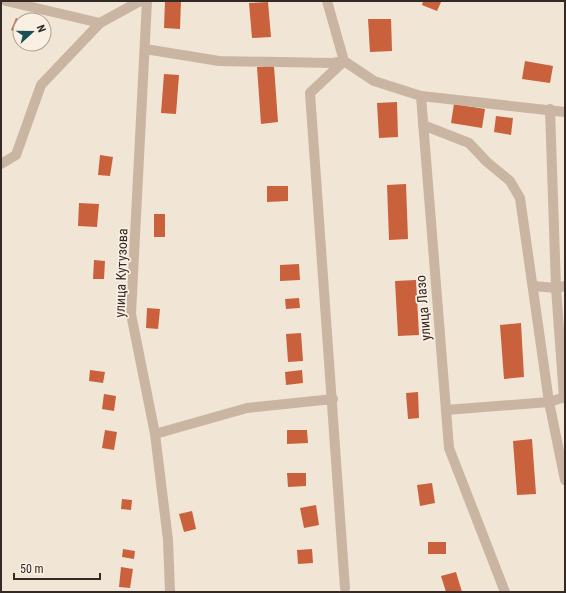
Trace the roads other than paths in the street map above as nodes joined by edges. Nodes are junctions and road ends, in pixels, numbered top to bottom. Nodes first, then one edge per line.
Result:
1 (6, 1) edge
2 (140, 1) edge
3 (147, 1) edge
4 (327, 1) edge
5 (100, 23) junction
6 (145, 49) junction
7 (344, 61) junction
8 (421, 96) junction
9 (550, 109) junction
10 (565, 112) edge
11 (423, 125) junction
12 (1, 164) edge
13 (533, 286) junction
14 (560, 287) edge
15 (564, 398) edge
16 (333, 399) junction
17 (549, 402) junction
18 (446, 410) junction
19 (155, 434) junction
20 (565, 480) edge
21 (345, 588) dead end
22 (170, 592) edge
23 (505, 592) edge

1 - 5 street
2 - 5 street
3 - 6 street, улица Кутузова
4 - 7 street
5 - 12 street
6 - 7 street
6 - 19 street, улица Кутузова
7 - 8 street
7 - 16 street
8 - 9 street
8 - 11 street, улица Лазо
9 - 10 street
9 - 14 street
11 - 13 street
11 - 18 street, улица Лазо
13 - 14 street
13 - 17 street
14 - 15 street
15 - 17 street
16 - 19 street
16 - 21 street
17 - 18 street
17 - 20 street
18 - 23 street, улица Лазо
19 - 22 street, улица Кутузова

